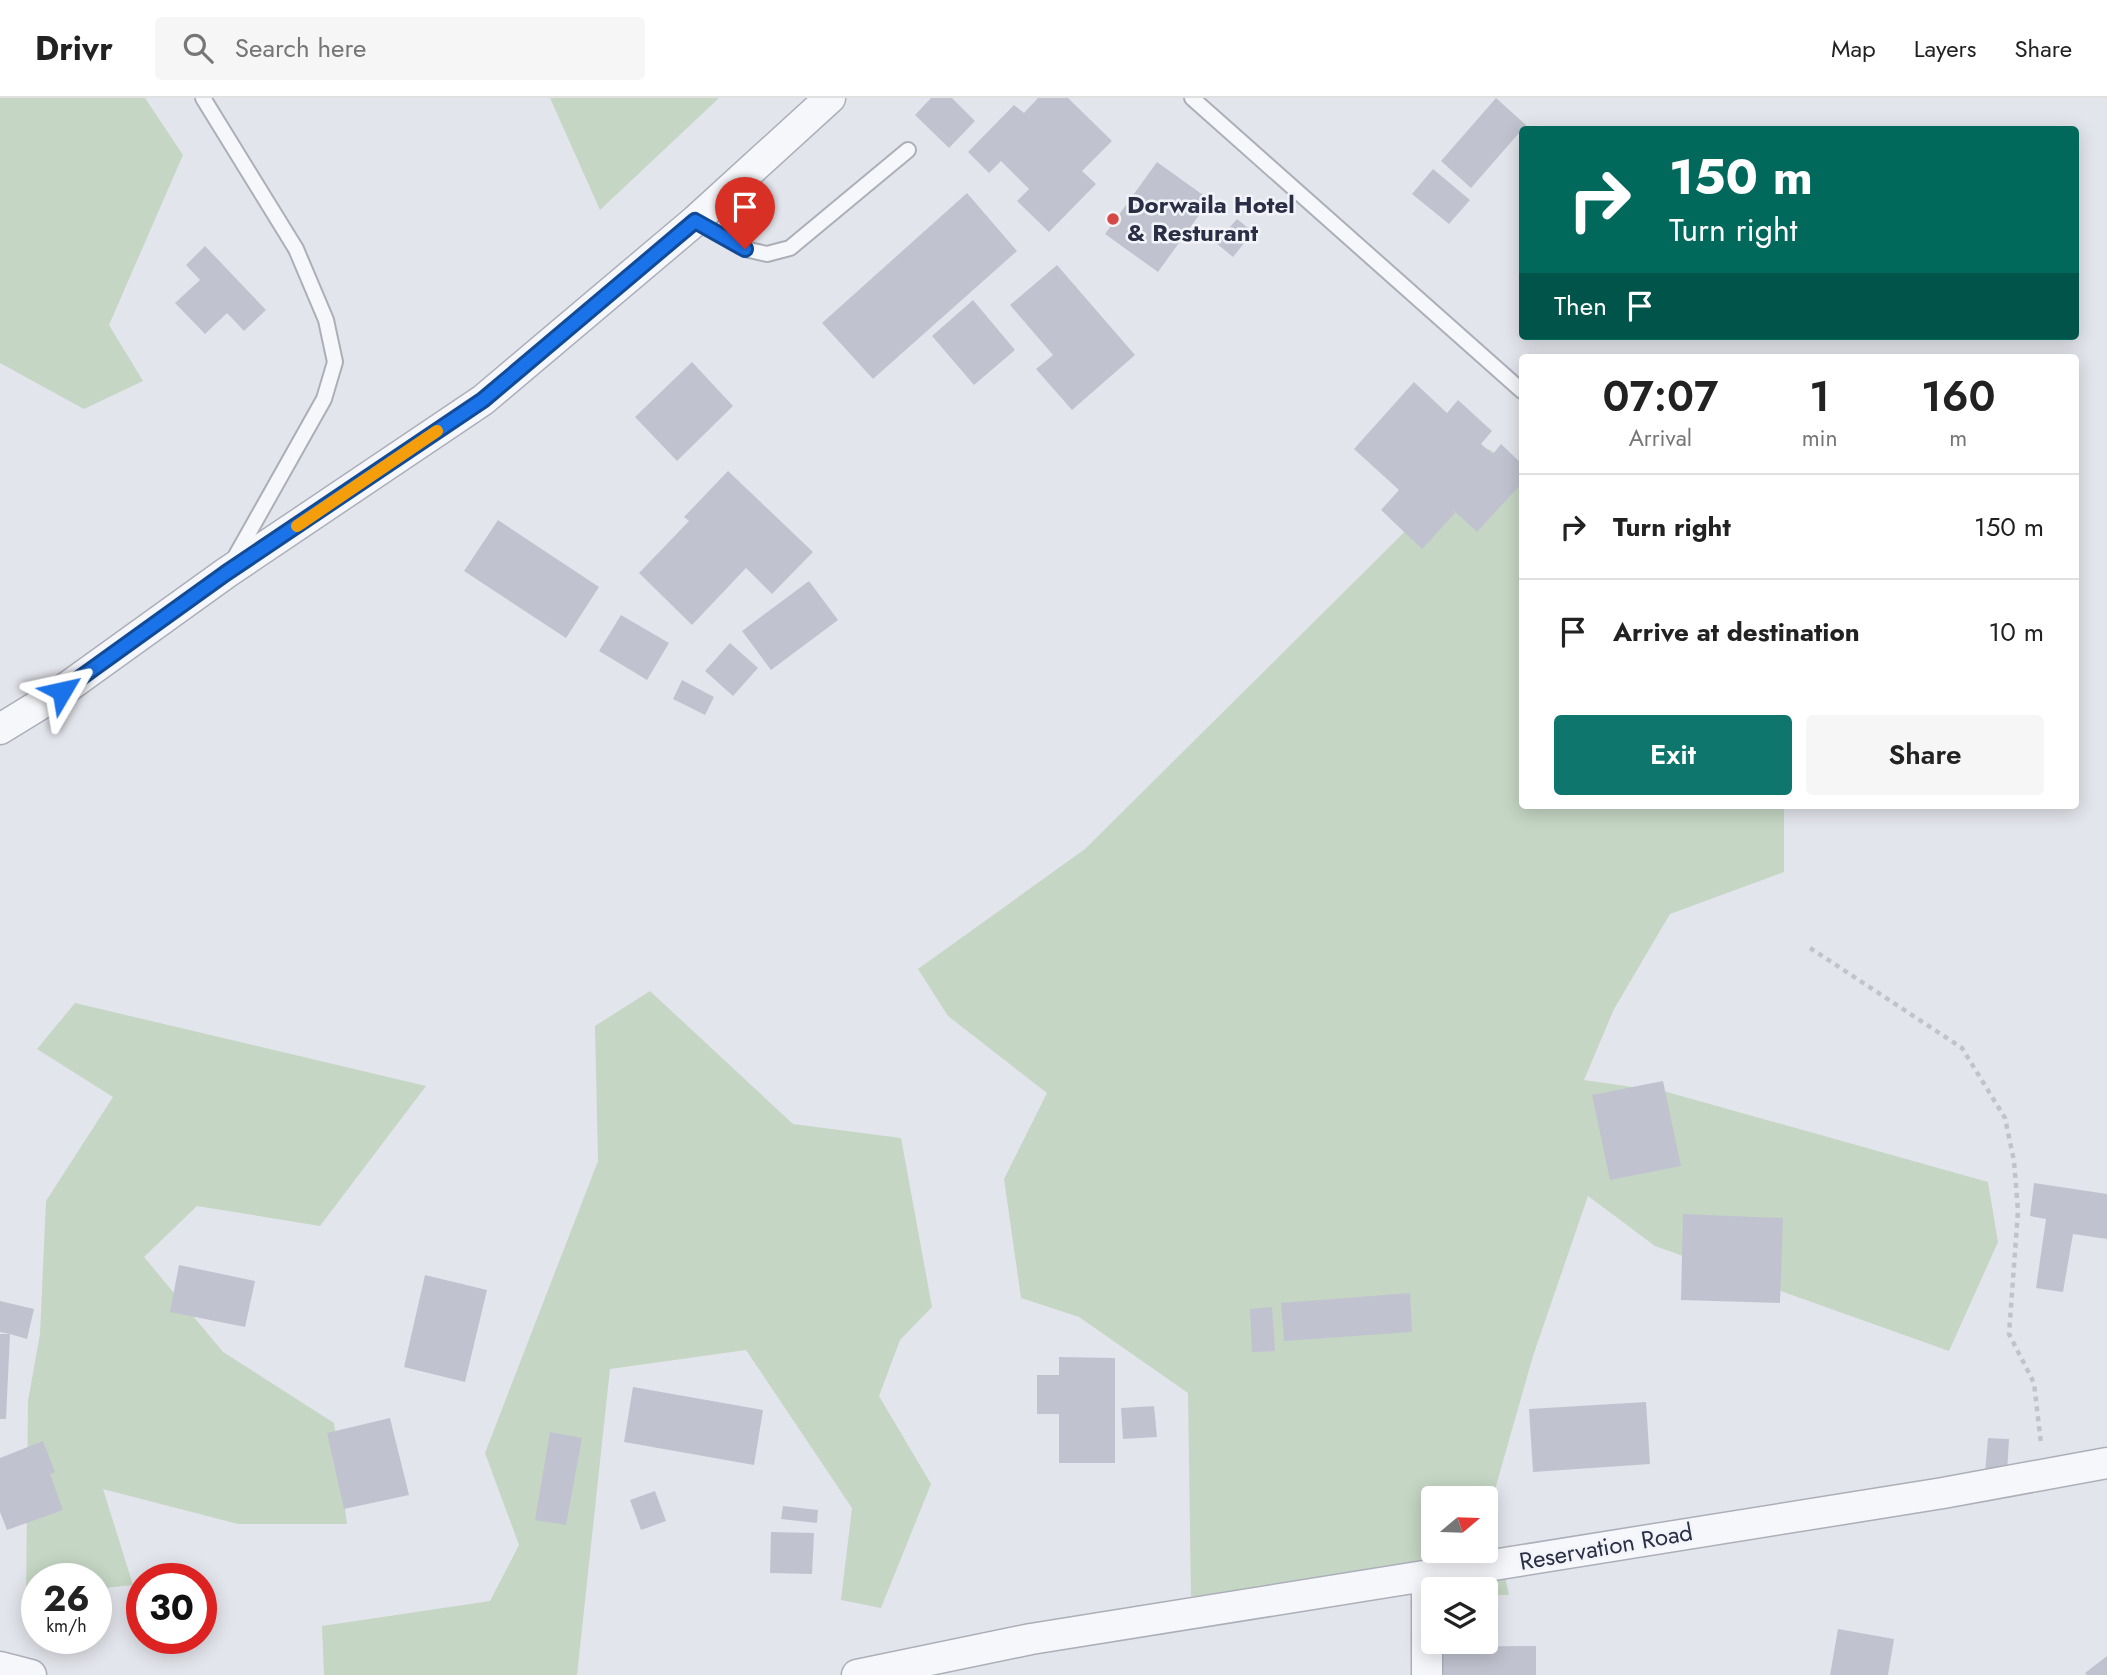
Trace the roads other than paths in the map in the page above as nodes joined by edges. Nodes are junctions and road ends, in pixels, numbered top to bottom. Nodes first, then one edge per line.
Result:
1 (203, 98) edge
2 (831, 98) edge
3 (1192, 98) edge
4 (908, 150) dead end
5 (695, 221) junction
6 (1519, 388) edge
7 (226, 573) junction
8 (0, 729) edge
9 (2107, 1463) edge
10 (1427, 1577) edge
11 (1421, 1578) edge
12 (1427, 1654) edge
13 (0, 1667) edge
14 (31, 1675) edge
15 (856, 1675) edge
16 (1427, 1675) edge

1 - 7 lane
2 - 5 street
3 - 6 lane
4 - 5 lane
5 - 7 street
7 - 8 street
9 - 10 street, Reservation Road
11 - 15 street, Reservation Road
12 - 16 street
13 - 14 street

